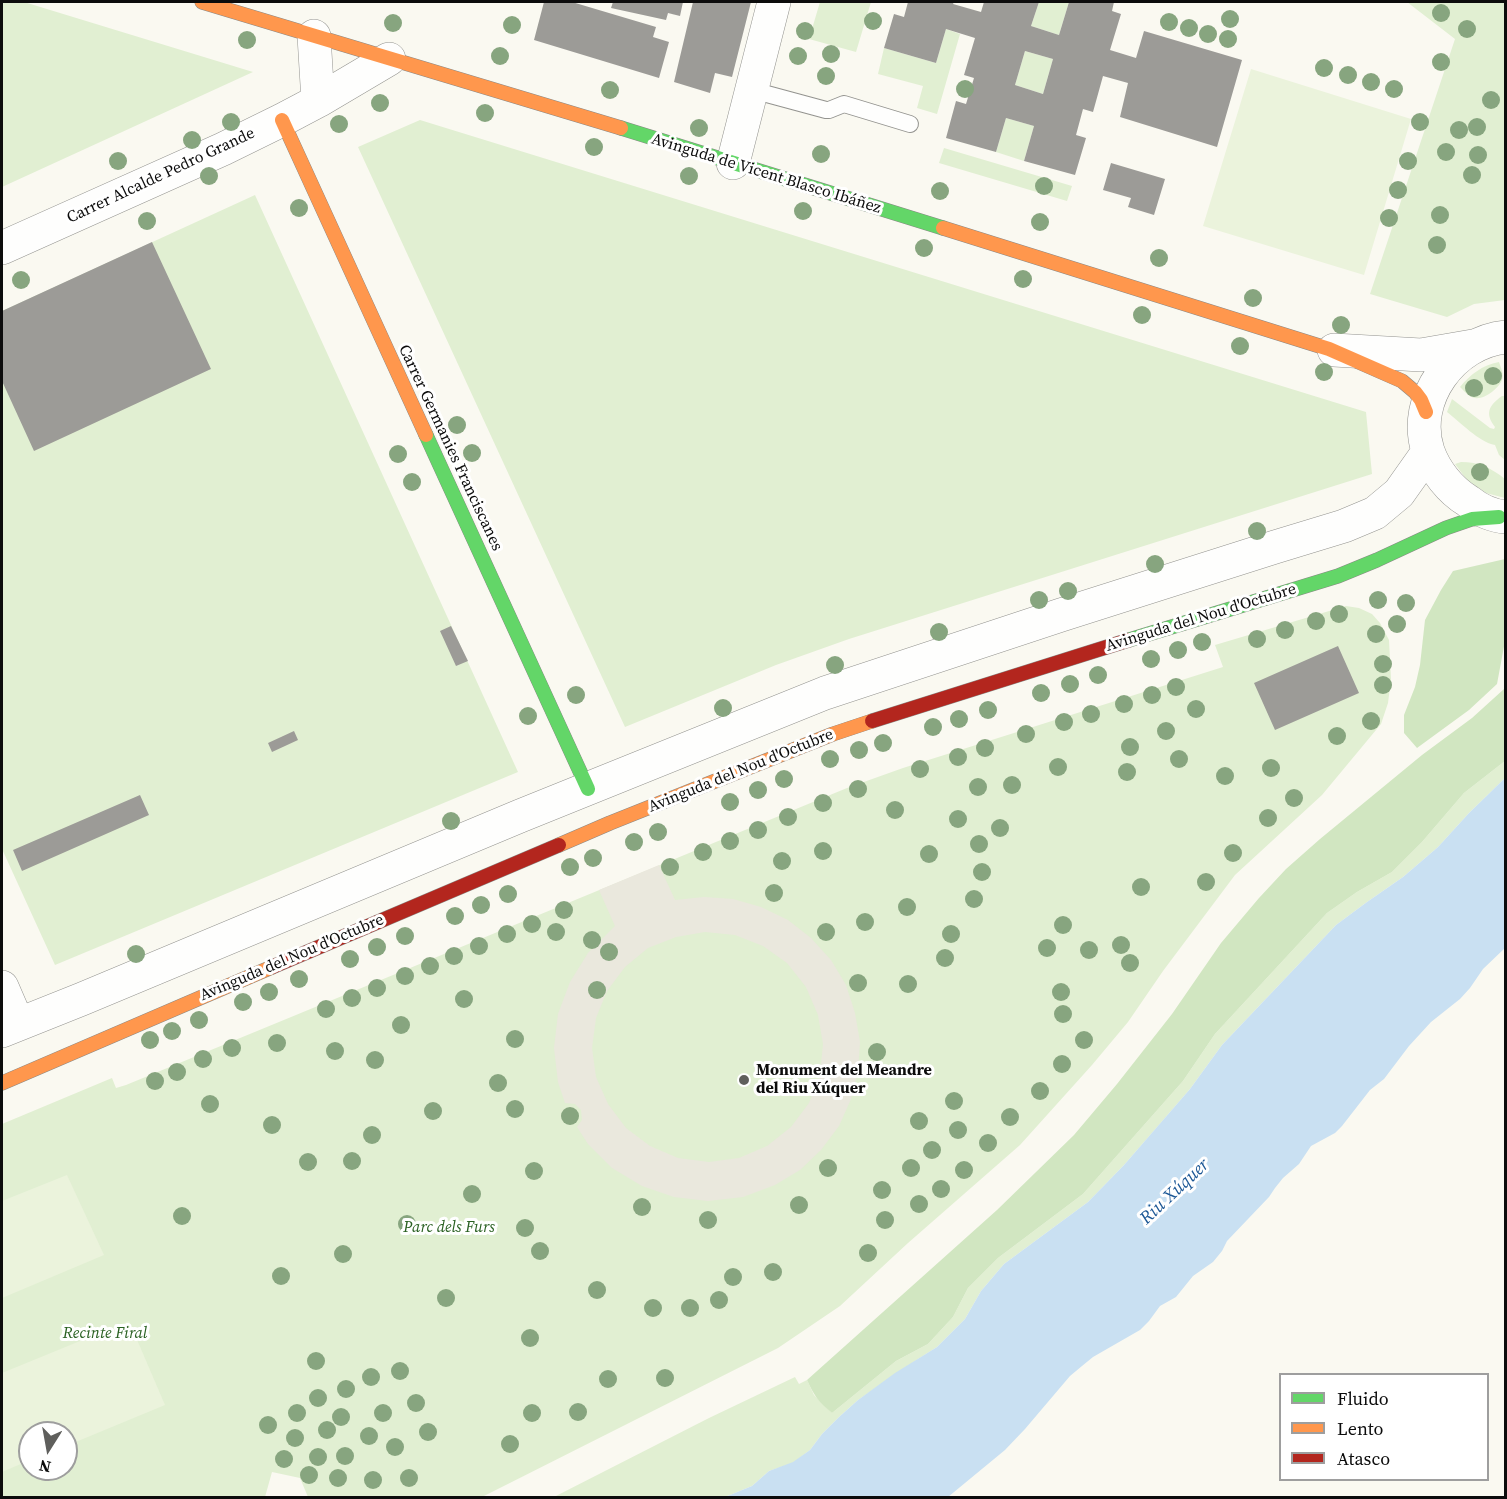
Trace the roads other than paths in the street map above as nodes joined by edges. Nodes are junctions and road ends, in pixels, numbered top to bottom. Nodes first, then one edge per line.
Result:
1 (202, 2) edge
2 (774, 2) edge
3 (314, 36) junction
4 (388, 59) junction
5 (752, 90) junction
6 (318, 101) junction
7 (282, 120) junction
8 (910, 124) dead end
9 (733, 163) junction
10 (2, 248) edge
11 (1506, 337) edge
12 (1473, 346) junction
13 (1329, 349) junction
14 (1426, 412) junction
15 (1428, 452) junction
16 (1502, 517) edge
17 (588, 789) junction
18 (2, 987) edge
19 (10, 1027) edge
20 (2, 1083) edge

1 - 3 street, Avinguda de Vicent Blasco Ibáñez
2 - 5 street
3 - 4 street, Avinguda de Vicent Blasco Ibáñez
3 - 6 street
4 - 6 street, Carrer Alcalde Pedro Grande
4 - 9 street, Avinguda de Vicent Blasco Ibáñez
5 - 8 lane
5 - 9 street
6 - 7 street, Carrer Alcalde Pedro Grande
7 - 10 street, Carrer Alcalde Pedro Grande
7 - 17 street, Carrer Germanies Franciscanes
9 - 13 street, Avinguda de Vicent Blasco Ibáñez
11 - 12 street
12 - 13 street, Avinguda de Vicent Blasco Ibáñez
12 - 14 street
13 - 14 street, Avinguda de Vicent Blasco Ibáñez
14 - 15 street
15 - 16 street
15 - 17 street
16 - 20 street, Avinguda del Nou d'Octubre
17 - 19 street
18 - 19 street

